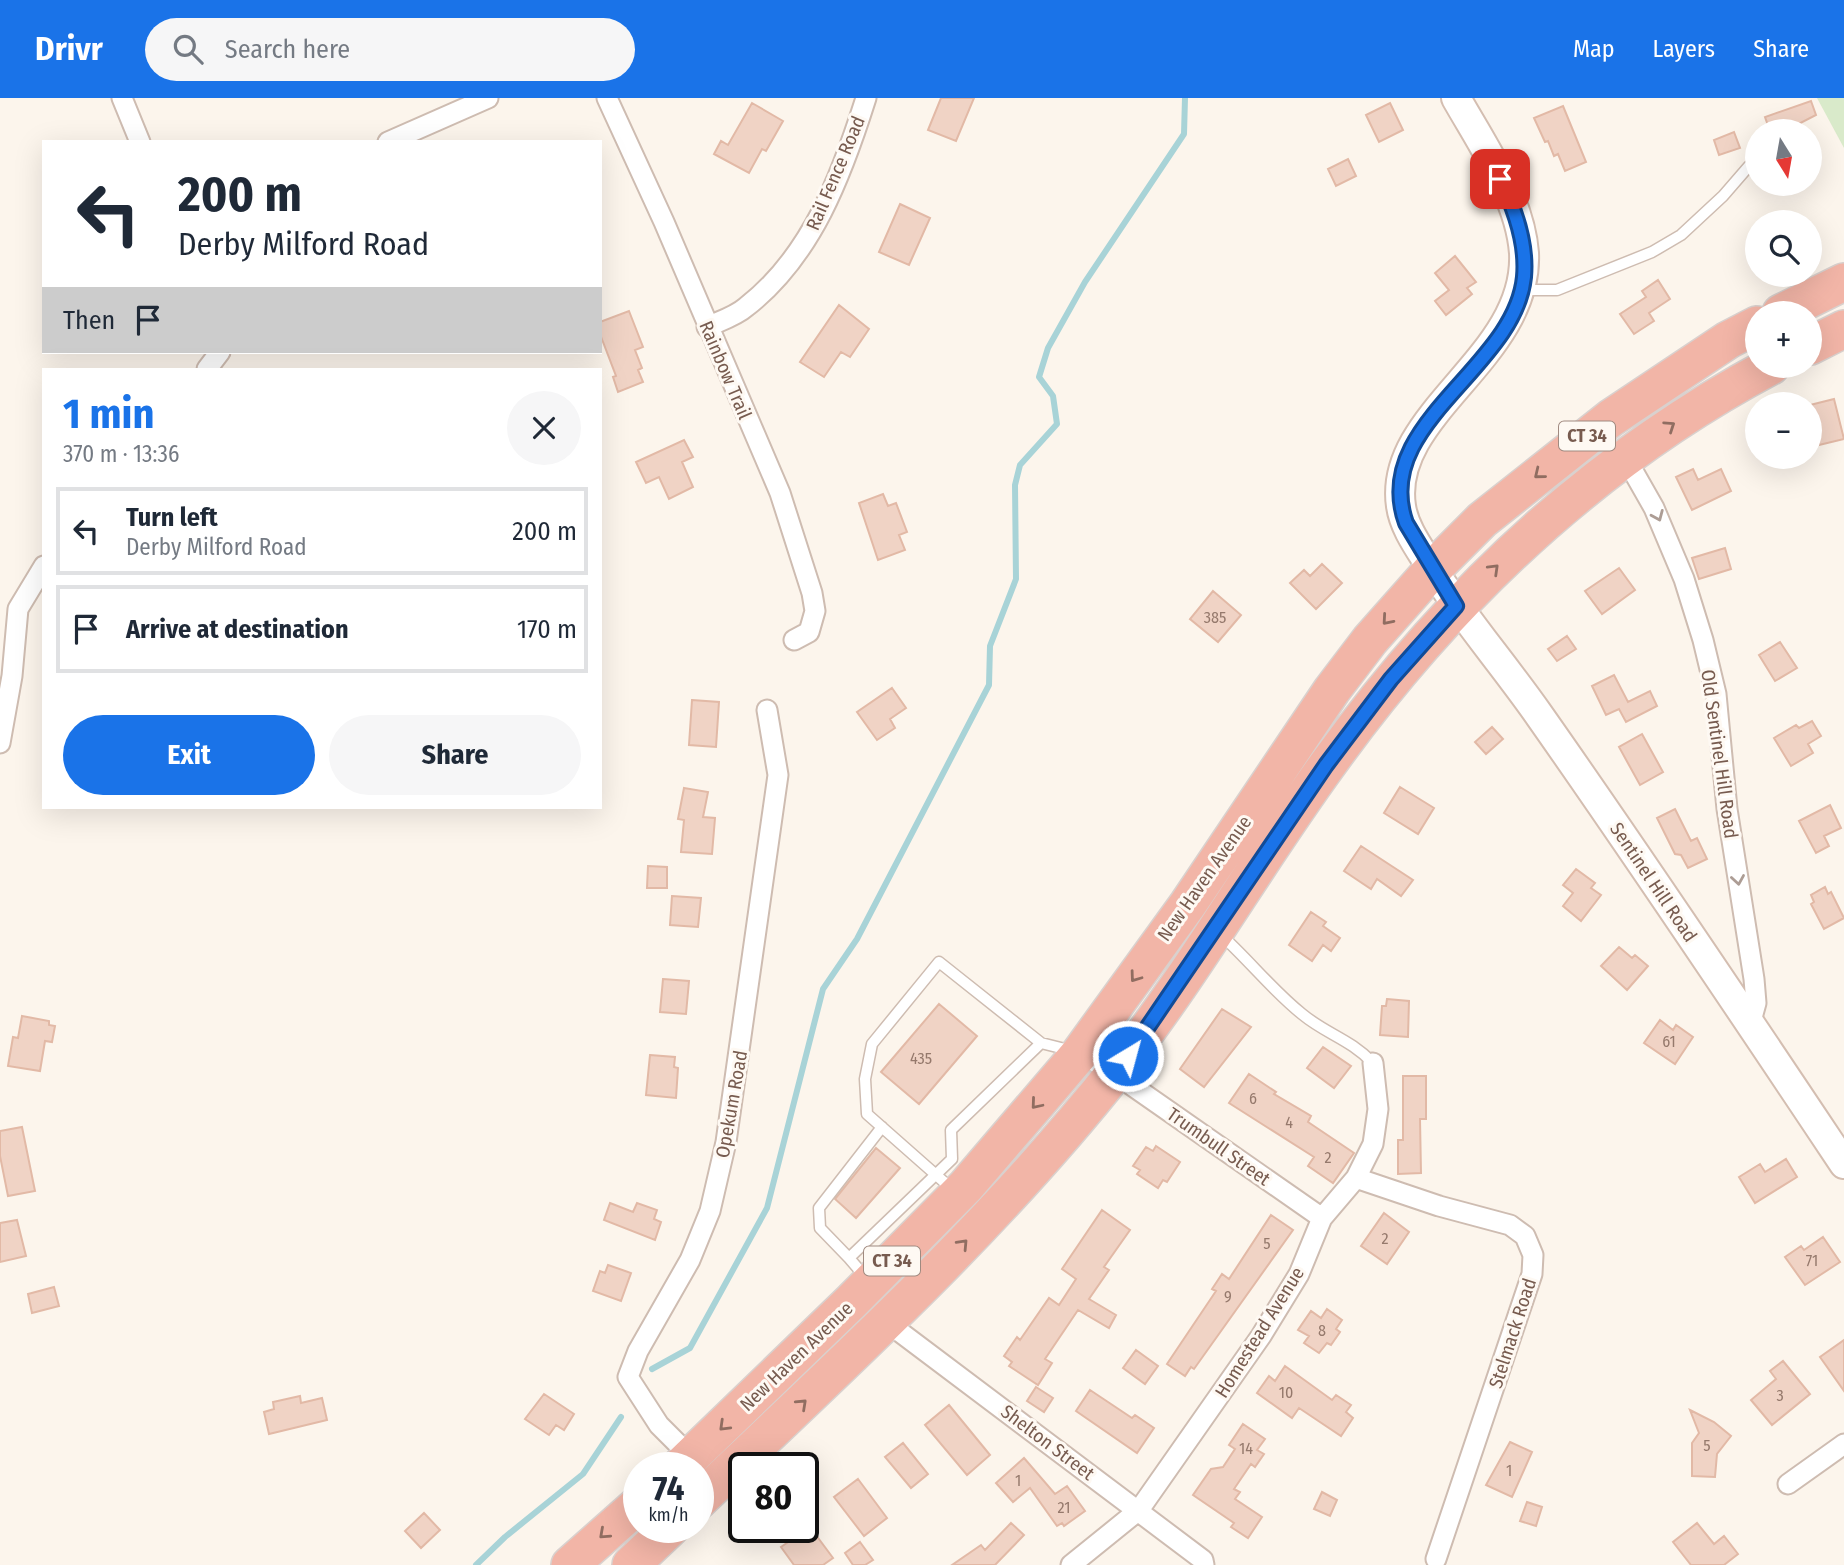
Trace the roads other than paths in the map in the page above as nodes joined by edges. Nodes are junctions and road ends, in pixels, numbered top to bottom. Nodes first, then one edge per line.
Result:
1 (122, 98) edge
2 (488, 98) edge
3 (607, 98) edge
4 (866, 98) edge
5 (1456, 98) edge
6 (139, 140) edge
7 (393, 140) edge
8 (1745, 171) edge
9 (1844, 282) edge
10 (1521, 290) junction
11 (1805, 301) edge
12 (708, 327) junction
13 (1844, 330) edge
14 (1745, 331) edge
15 (1822, 340) edge
16 (218, 354) edge
17 (207, 368) edge
18 (1750, 378) edge
19 (1625, 457) junction
20 (42, 568) edge
21 (1433, 569) junction
22 (1456, 606) junction
23 (9, 608) edge
24 (794, 640) dead end
25 (767, 710) dead end
26 (0, 743) edge
27 (1216, 930) junction
28 (1750, 1025) junction
29 (1041, 1043) junction
30 (1080, 1053) junction
31 (1373, 1063) joint
32 (1114, 1073) junction
33 (882, 1127) junction
34 (1842, 1159) edge
35 (1356, 1178) junction
36 (947, 1184) junction
37 (1322, 1218) junction
38 (860, 1270) junction
39 (888, 1323) junction
40 (1844, 1444) edge
41 (677, 1452) edge
42 (695, 1452) edge
43 (1788, 1484) dead end
44 (714, 1486) edge
45 (1139, 1510) junction
46 (623, 1518) edge
47 (654, 1543) edge
48 (1436, 1559) dead end
49 (570, 1565) edge
50 (631, 1565) edge
51 (1071, 1565) edge
52 (1204, 1565) edge

1 - 6 street
2 - 7 street
3 - 12 street, Rainbow Trail
4 - 12 street, Rail Fence Road
5 - 10 main road
8 - 10 lane
9 - 11 highway
10 - 21 main road, Sentinel Hill Road
12 - 24 street, Rainbow Trail
13 - 15 highway
14 -> 21 highway, New Haven Avenue / CT 34
16 - 17 street
19 -> 18 highway, New Haven Avenue / CT 34
22 -> 19 highway, New Haven Avenue / CT 34
19 -> 28 street, Old Sentinel Hill Road
20 - 23 street
21 - 22 main road, Sentinel Hill Road
21 -> 30 highway, New Haven Avenue / CT 34
22 - 27 highway, New Haven Avenue / CT 34
22 - 28 main road, Sentinel Hill Road
23 - 26 street
25 - 41 street, Opekum Road
27 - 31 lane
27 - 32 highway, New Haven Avenue / CT 34
28 - 34 main road, Sentinel Hill Road
29 - 30 lane
29 - 33 lane
29 - 36 lane
30 - 32 street, Trumbull Street
30 -> 36 highway, New Haven Avenue / CT 34
31 - 35 street, Homestead Avenue
32 - 37 street, Trumbull Street
39 -> 32 highway, New Haven Avenue / CT 34
33 - 36 lane
33 - 38 lane
35 - 37 street, Homestead Avenue
35 - 48 street, Stelmack Road
36 - 38 highway, New Haven Avenue / CT 34
37 - 45 street, Homestead Avenue
38 -> 42 highway, New Haven Avenue / CT 34
44 -> 39 highway, New Haven Avenue / CT 34
39 - 45 street, Shelton Street
40 - 43 street
45 - 51 street, Homestead Avenue
45 - 52 street, Shelton Street
46 -> 49 highway
47 - 50 highway

